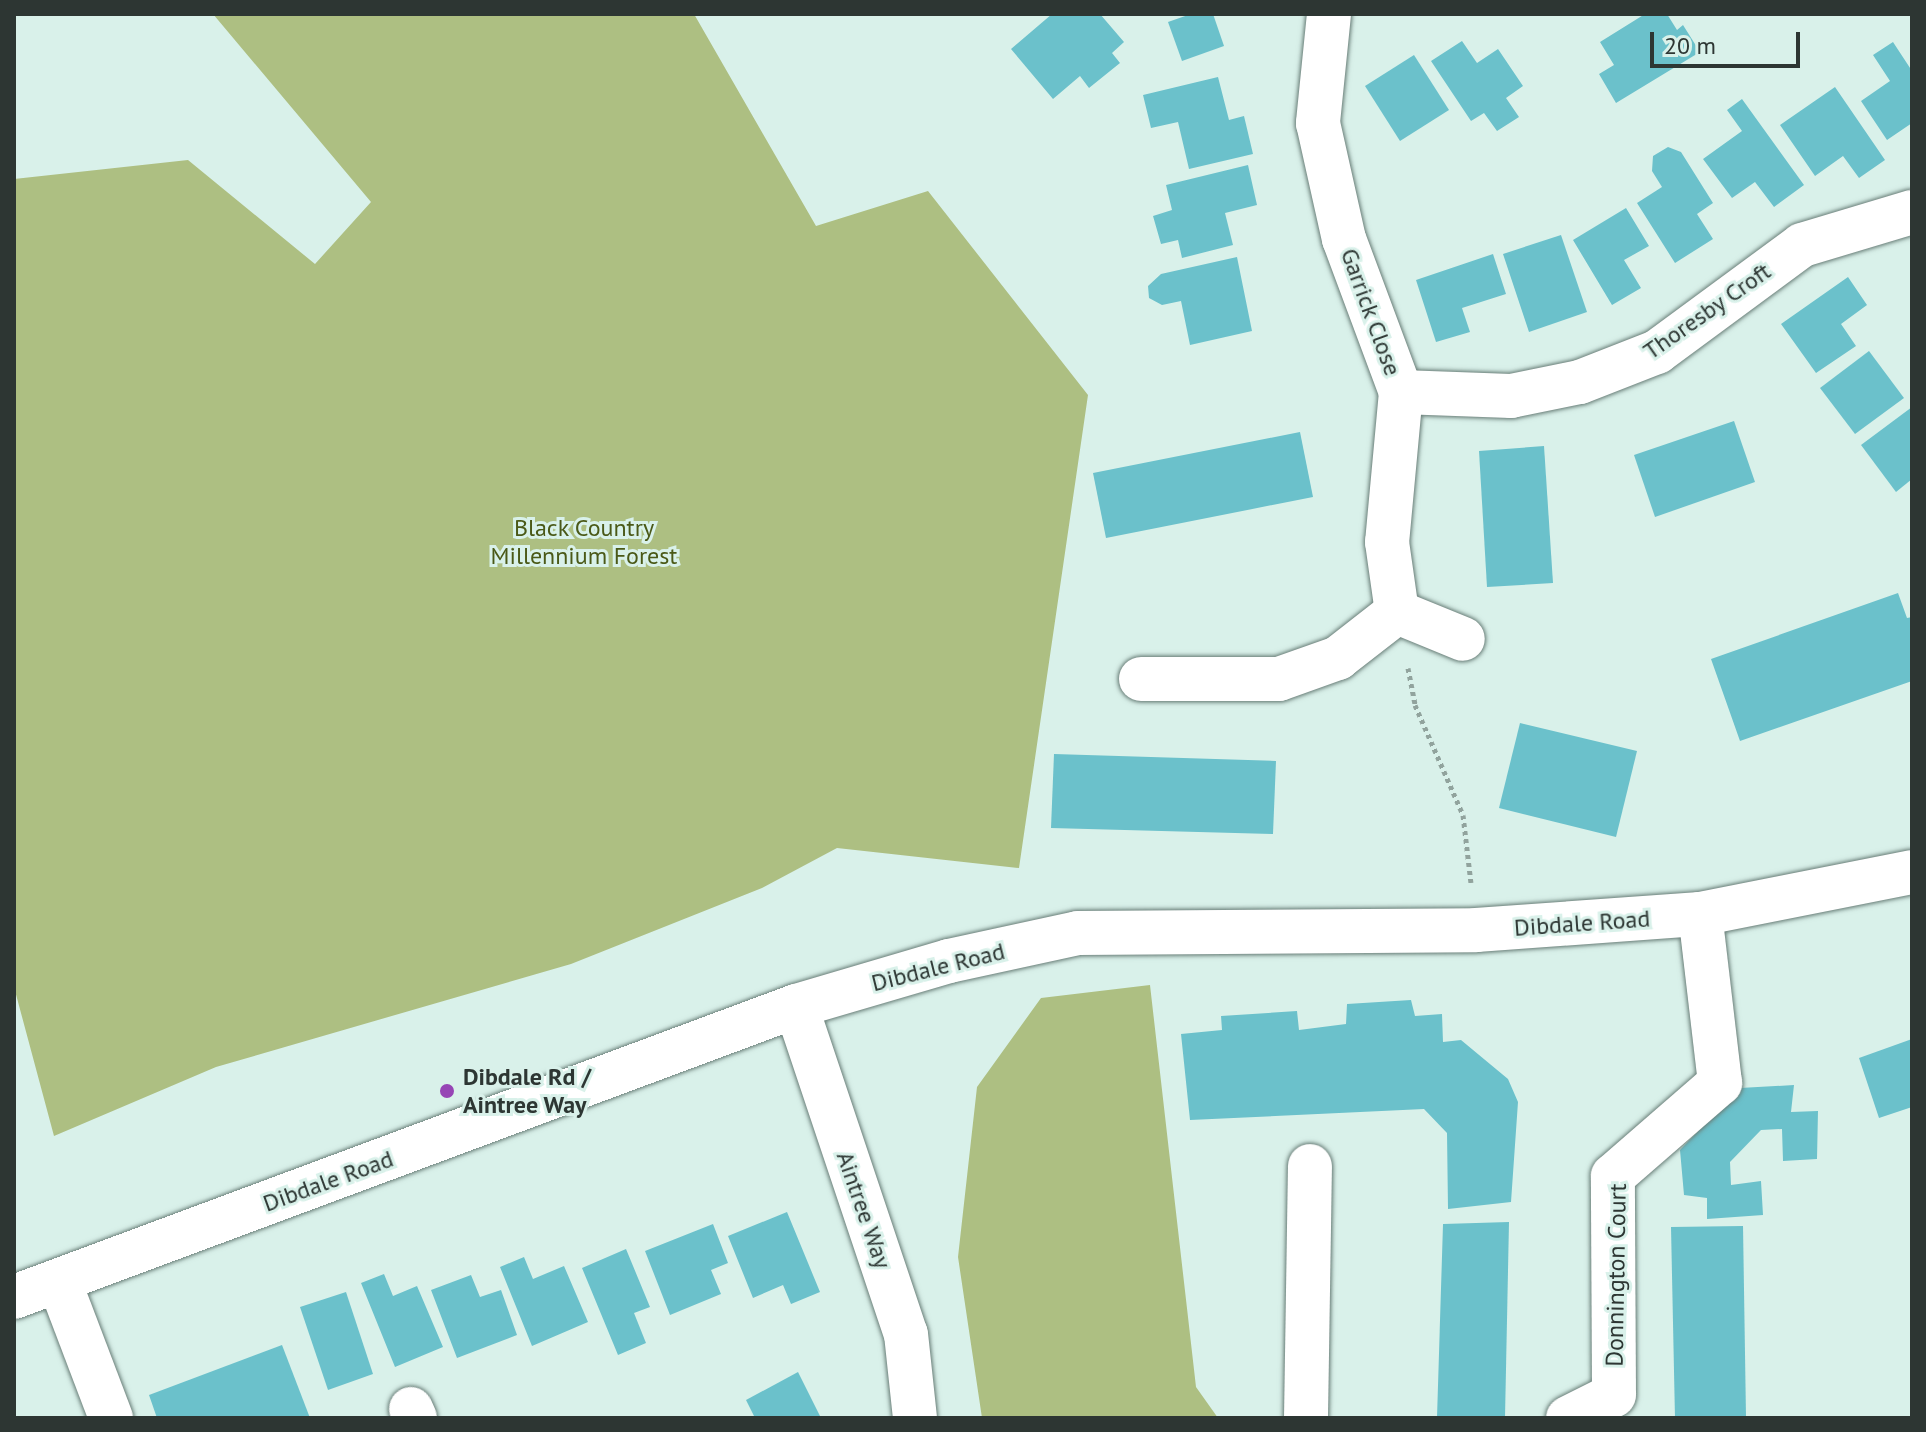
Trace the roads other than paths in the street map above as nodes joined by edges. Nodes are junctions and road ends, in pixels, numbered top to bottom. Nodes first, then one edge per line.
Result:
1 (1329, 14) edge
2 (1912, 212) edge
3 (1401, 392) junction
4 (1397, 612) junction
5 (1463, 639) dead end
6 (1141, 679) dead end
7 (1912, 872) edge
8 (1700, 914) junction
9 (796, 1006) junction
10 (1310, 1166) dead end
11 (59, 1281) junction
12 (14, 1297) edge
13 (111, 1418) edge
14 (915, 1418) edge
15 (1306, 1418) edge
16 (1568, 1418) edge

1 - 3 street, Garrick Close
2 - 3 street, Thoresby Croft
3 - 4 street, Garrick Close
4 - 5 street
4 - 6 street
7 - 8 street, Dibdale Road
8 - 9 street, Dibdale Road
8 - 16 street, Donnington Court
9 - 11 street, Dibdale Road
9 - 14 street, Aintree Way
10 - 15 street
11 - 12 street, Dibdale Road
11 - 13 street

